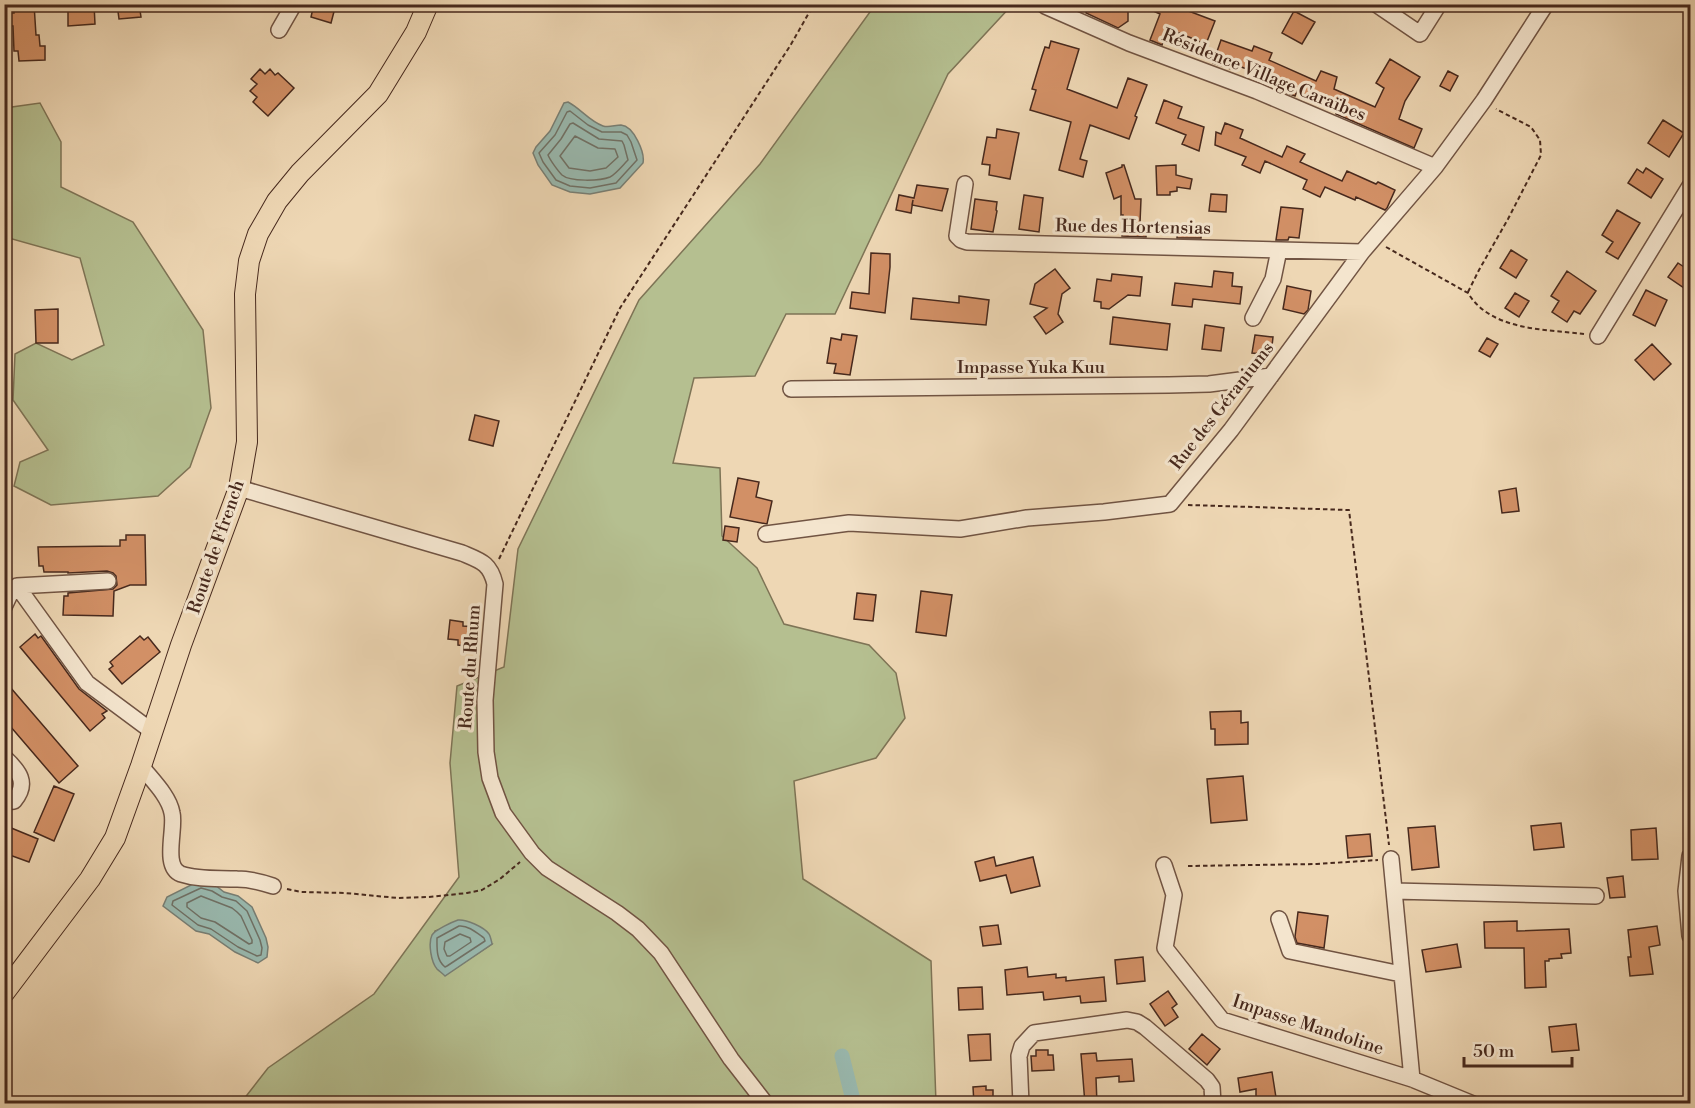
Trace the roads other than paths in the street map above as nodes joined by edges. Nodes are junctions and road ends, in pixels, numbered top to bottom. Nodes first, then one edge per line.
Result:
1 (294, 4) edge
2 (428, 4) edge
3 (1376, 4) edge
4 (1439, 4) edge
5 (1546, 4) edge
6 (1045, 6) edge
7 (279, 30) dead end
8 (1435, 167) junction
9 (965, 184) dead end
10 (1690, 186) edge
11 (1279, 250) junction
12 (1362, 252) junction
13 (1253, 318) dead end
14 (1598, 336) road end
15 (1271, 375) junction
16 (791, 389) dead end
17 (239, 488) junction
18 (766, 534) dead end
19 (108, 581) dead end
20 (17, 586) junction
21 (4, 608) edge
22 (153, 732) junction
23 (4, 757) edge
24 (141, 766) junction
25 (4, 802) edge
26 (1690, 856) edge
27 (1391, 859) road end
28 (1164, 865) dead end
29 (273, 885) road end
30 (1394, 891) junction
31 (1596, 896) dead end
32 (1279, 918) dead end
33 (1690, 936) edge
34 (1401, 974) junction
35 (4, 993) edge
36 (1412, 1079) junction
37 (766, 1104) edge
38 (1021, 1104) edge
39 (1213, 1104) edge
40 (1473, 1104) edge

1 - 7 street
2 - 17 main road, Route de Ffrench
3 - 4 street
5 - 8 street, Rue des Géraniums
6 - 8 street, Résidence Village Caraïbes
8 - 12 street, Rue des Géraniums
9 - 11 street, Rue des Hortensias
10 - 14 street
11 - 12 street, Rue des Hortensias
11 - 13 street
12 - 15 street, Rue des Géraniums
15 - 16 street, Impasse Yuka Kuu
15 - 18 street, Rue des Géraniums
17 - 22 main road, Route de Ffrench
17 - 37 street, Route du Rhum
19 - 20 street
20 - 21 street
20 - 22 street
22 - 24 main road, Route de Ffrench
23 - 25 street
24 - 29 street
24 - 35 main road, Route de Ffrench
26 - 33 street
27 - 30 street
28 - 36 street, Impasse Mandoline
30 - 31 street
30 - 34 street
32 - 34 street
34 - 36 street
36 - 40 street, Impasse Mandoline
38 - 39 street

